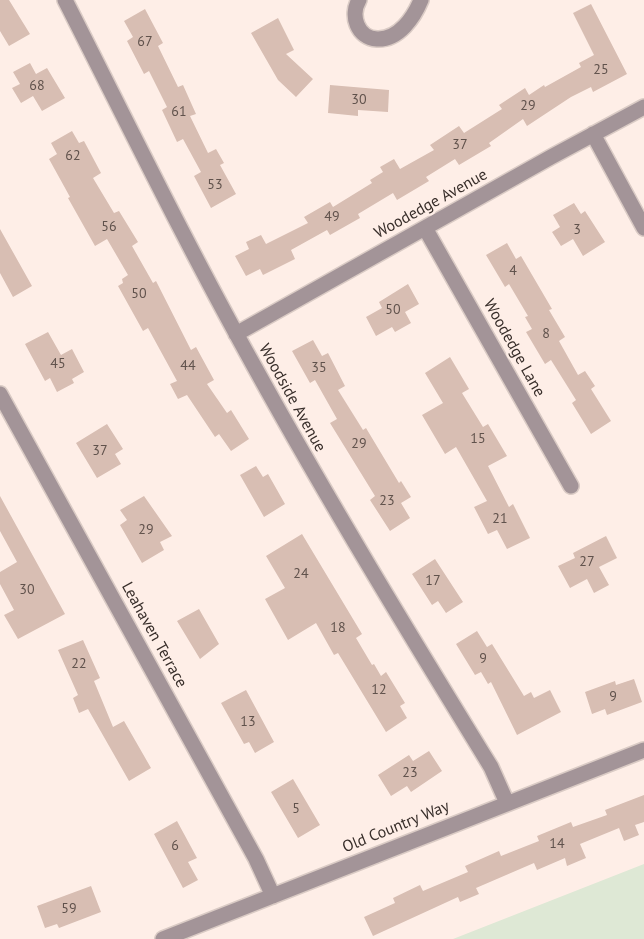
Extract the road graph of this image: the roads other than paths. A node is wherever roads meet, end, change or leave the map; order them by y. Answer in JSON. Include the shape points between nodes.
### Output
{"nodes":[{"id":1,"x":65,"y":0,"type":"edge"},
{"id":2,"x":359,"y":0,"type":"edge"},
{"id":3,"x":421,"y":0,"type":"edge"},
{"id":4,"x":644,"y":107,"type":"edge"},
{"id":5,"x":593,"y":134,"type":"junction"},
{"id":6,"x":425,"y":228,"type":"junction"},
{"id":7,"x":644,"y":228,"type":"edge"},
{"id":8,"x":236,"y":334,"type":"junction"},
{"id":9,"x":0,"y":394,"type":"edge"},
{"id":10,"x":571,"y":486,"type":"dead end"},
{"id":11,"x":644,"y":750,"type":"edge"},
{"id":12,"x":507,"y":803,"type":"junction"},
{"id":13,"x":273,"y":896,"type":"junction"},
{"id":14,"x":163,"y":939,"type":"edge"}],
"edges":[{"from":1,"to":8,"type":"street","name":"Woodside Avenue"},
{"from":2,"to":3,"type":"street","via":[[356,23],[365,34],[377,39],[404,26]]},
{"from":4,"to":5,"type":"street","name":"Woodedge Avenue"},
{"from":5,"to":6,"type":"street","name":"Woodedge Avenue"},
{"from":5,"to":7,"type":"street"},
{"from":6,"to":8,"type":"street","name":"Woodedge Avenue"},
{"from":6,"to":10,"type":"street","name":"Woodedge Lane"},
{"from":8,"to":12,"type":"street","name":"Woodside Avenue","via":[[339,517],[491,768]]},
{"from":9,"to":13,"type":"street","name":"Leahaven Terrace"},
{"from":11,"to":12,"type":"street","name":"Old Country Way"},
{"from":12,"to":13,"type":"street","name":"Old Country Way"},
{"from":13,"to":14,"type":"street","name":"Old Country Way"}]}
